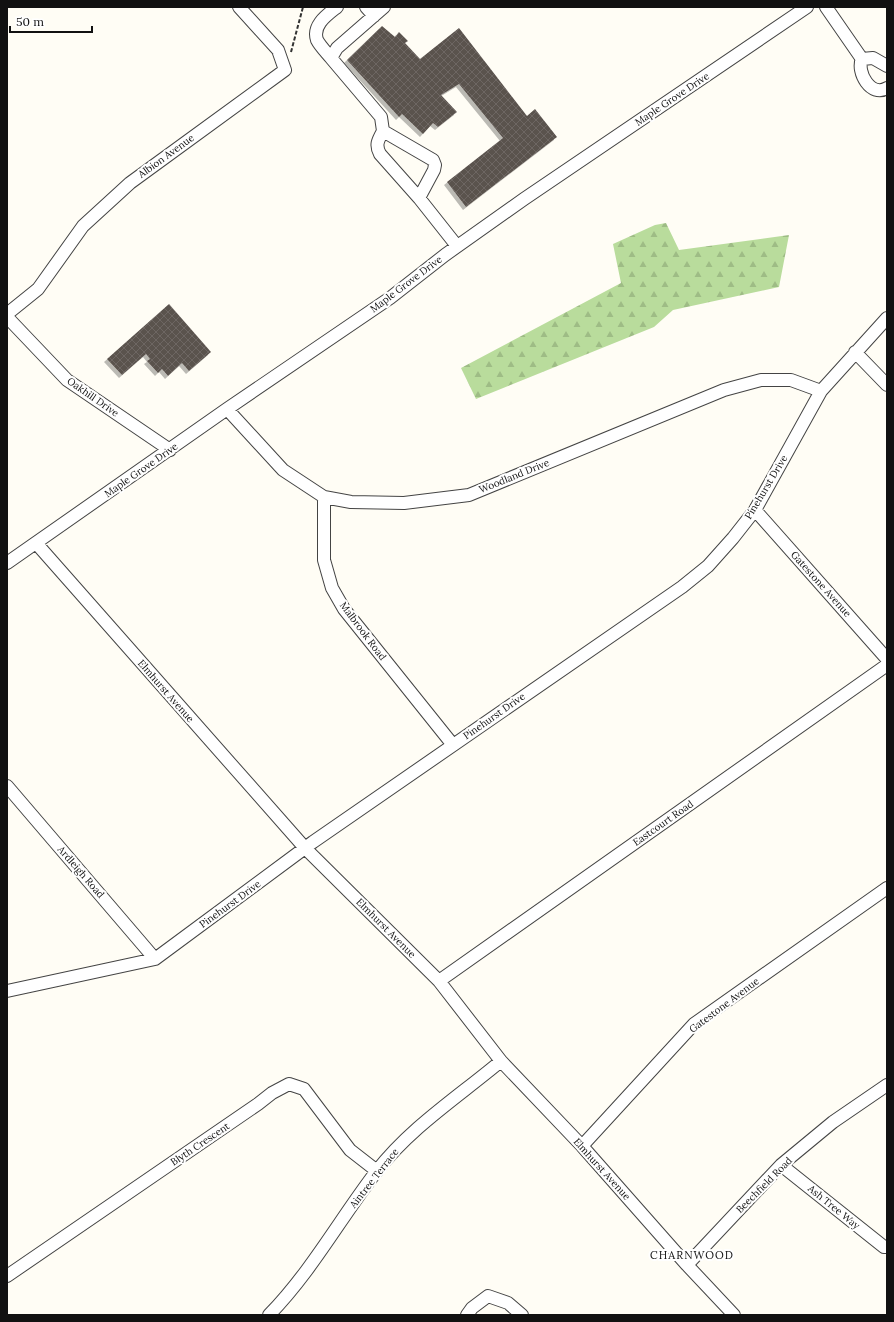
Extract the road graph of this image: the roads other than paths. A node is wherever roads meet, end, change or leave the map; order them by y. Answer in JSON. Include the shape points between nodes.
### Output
{"nodes":[{"id":1,"x":239,"y":7,"type":"edge"},
{"id":2,"x":337,"y":7,"type":"edge"},
{"id":3,"x":366,"y":7,"type":"edge"},
{"id":4,"x":384,"y":7,"type":"edge"},
{"id":5,"x":807,"y":7,"type":"edge"},
{"id":6,"x":826,"y":7,"type":"edge"},
{"id":7,"x":374,"y":16,"type":"junction"},
{"id":8,"x":331,"y":58,"type":"junction"},
{"id":9,"x":862,"y":59,"type":"junction"},
{"id":10,"x":887,"y":66,"type":"edge"},
{"id":11,"x":887,"y":88,"type":"edge"},
{"id":12,"x":383,"y":131,"type":"junction"},
{"id":13,"x":419,"y":198,"type":"junction"},
{"id":14,"x":457,"y":246,"type":"junction"},
{"id":15,"x":7,"y":314,"type":"edge"},
{"id":16,"x":7,"y":317,"type":"edge"},
{"id":17,"x":887,"y":318,"type":"edge"},
{"id":18,"x":856,"y":352,"type":"junction"},
{"id":19,"x":887,"y":385,"type":"edge"},
{"id":20,"x":821,"y":391,"type":"junction"},
{"id":21,"x":227,"y":409,"type":"junction"},
{"id":22,"x":170,"y":450,"type":"junction"},
{"id":23,"x":324,"y":497,"type":"junction"},
{"id":24,"x":755,"y":510,"type":"junction"},
{"id":25,"x":36,"y":543,"type":"junction"},
{"id":26,"x":7,"y":563,"type":"edge"},
{"id":27,"x":887,"y":658,"type":"edge"},
{"id":28,"x":887,"y":665,"type":"edge"},
{"id":29,"x":453,"y":745,"type":"junction"},
{"id":30,"x":7,"y":786,"type":"edge"},
{"id":31,"x":305,"y":848,"type":"junction"},
{"id":32,"x":887,"y":888,"type":"edge"},
{"id":33,"x":155,"y":959,"type":"junction"},
{"id":34,"x":439,"y":981,"type":"junction"},
{"id":35,"x":7,"y":991,"type":"edge"},
{"id":36,"x":501,"y":1061,"type":"junction"},
{"id":37,"x":887,"y":1085,"type":"edge"},
{"id":38,"x":582,"y":1146,"type":"junction"},
{"id":39,"x":781,"y":1165,"type":"junction"},
{"id":40,"x":376,"y":1171,"type":"junction"},
{"id":41,"x":887,"y":1247,"type":"edge"},
{"id":42,"x":687,"y":1265,"type":"junction"},
{"id":43,"x":7,"y":1276,"type":"edge"},
{"id":44,"x":269,"y":1315,"type":"edge"},
{"id":45,"x":467,"y":1315,"type":"edge"},
{"id":46,"x":522,"y":1315,"type":"edge"},
{"id":47,"x":734,"y":1315,"type":"edge"}],
"edges":[{"from":1,"to":15,"type":"street","name":"Albion Avenue","via":[[278,50],[285,70],[130,183],[83,226],[38,289]]},
{"from":2,"to":8,"type":"street","via":[[322,19],[317,33],[318,40]]},
{"from":3,"to":7,"type":"street"},
{"from":4,"to":7,"type":"street"},
{"from":5,"to":14,"type":"street","name":"Maple Grove Drive"},
{"from":6,"to":9,"type":"street"},
{"from":7,"to":8,"type":"street","via":[[337,48]]},
{"from":8,"to":12,"type":"street","via":[[381,117]]},
{"from":9,"to":10,"type":"street","via":[[873,58]]},
{"from":9,"to":11,"type":"street","via":[[860,68],[867,83],[876,90]]},
{"from":12,"to":13,"type":"street","via":[[377,143],[380,154]]},
{"from":12,"to":13,"type":"street","via":[[433,160],[434,170]]},
{"from":13,"to":14,"type":"street"},
{"from":14,"to":21,"type":"street","name":"Maple Grove Drive","via":[[390,298]]},
{"from":16,"to":22,"type":"street","name":"Oakhill Drive","via":[[67,380]]},
{"from":17,"to":18,"type":"street","name":"Pinehurst Drive"},
{"from":18,"to":19,"type":"street"},
{"from":18,"to":20,"type":"street","name":"Pinehurst Drive"},
{"from":20,"to":23,"type":"street","name":"Woodland Drive","via":[[791,380],[761,380],[724,390],[469,494],[404,502],[351,502]]},
{"from":20,"to":24,"type":"street","name":"Pinehurst Drive"},
{"from":21,"to":22,"type":"street","name":"Maple Grove Drive"},
{"from":21,"to":23,"type":"street","name":"Woodland Drive","via":[[283,470]]},
{"from":22,"to":25,"type":"street","name":"Maple Grove Drive"},
{"from":23,"to":29,"type":"street","name":"Malbrook Road","via":[[324,560],[332,588],[344,609]]},
{"from":24,"to":27,"type":"street","name":"Gatestone Avenue"},
{"from":24,"to":29,"type":"street","name":"Pinehurst Drive","via":[[708,566],[682,587]]},
{"from":25,"to":26,"type":"street","name":"Maple Grove Drive"},
{"from":25,"to":31,"type":"street","name":"Elmhurst Avenue"},
{"from":28,"to":34,"type":"street","name":"Eastcourt Road"},
{"from":29,"to":31,"type":"street","name":"Pinehurst Drive"},
{"from":30,"to":33,"type":"street","name":"Ardleigh Road"},
{"from":31,"to":33,"type":"street","name":"Pinehurst Drive"},
{"from":31,"to":34,"type":"street","name":"Elmhurst Avenue"},
{"from":32,"to":38,"type":"street","name":"Gatestone Avenue","via":[[694,1024]]},
{"from":33,"to":35,"type":"street","name":"Pinehurst Drive"},
{"from":34,"to":36,"type":"street","name":"Elmhurst Avenue"},
{"from":36,"to":38,"type":"street","name":"Elmhurst Avenue"},
{"from":36,"to":40,"type":"street","name":"Aintree Terrace","via":[[406,1137]]},
{"from":37,"to":39,"type":"street","name":"Beechfield Road","via":[[833,1122]]},
{"from":38,"to":42,"type":"street","name":"Elmhurst Avenue"},
{"from":39,"to":41,"type":"street","name":"Ash Tree Way","via":[[884,1248]]},
{"from":39,"to":42,"type":"street","name":"Beechfield Road"},
{"from":40,"to":43,"type":"street","name":"Blyth Crescent","via":[[350,1150],[304,1089],[289,1084],[272,1092]]},
{"from":40,"to":44,"type":"street","name":"Aintree Terrace","via":[[288,1296]]},
{"from":42,"to":47,"type":"street","name":"Elmhurst Avenue"},
{"from":45,"to":46,"type":"street","via":[[488,1296],[508,1302]]}]}
